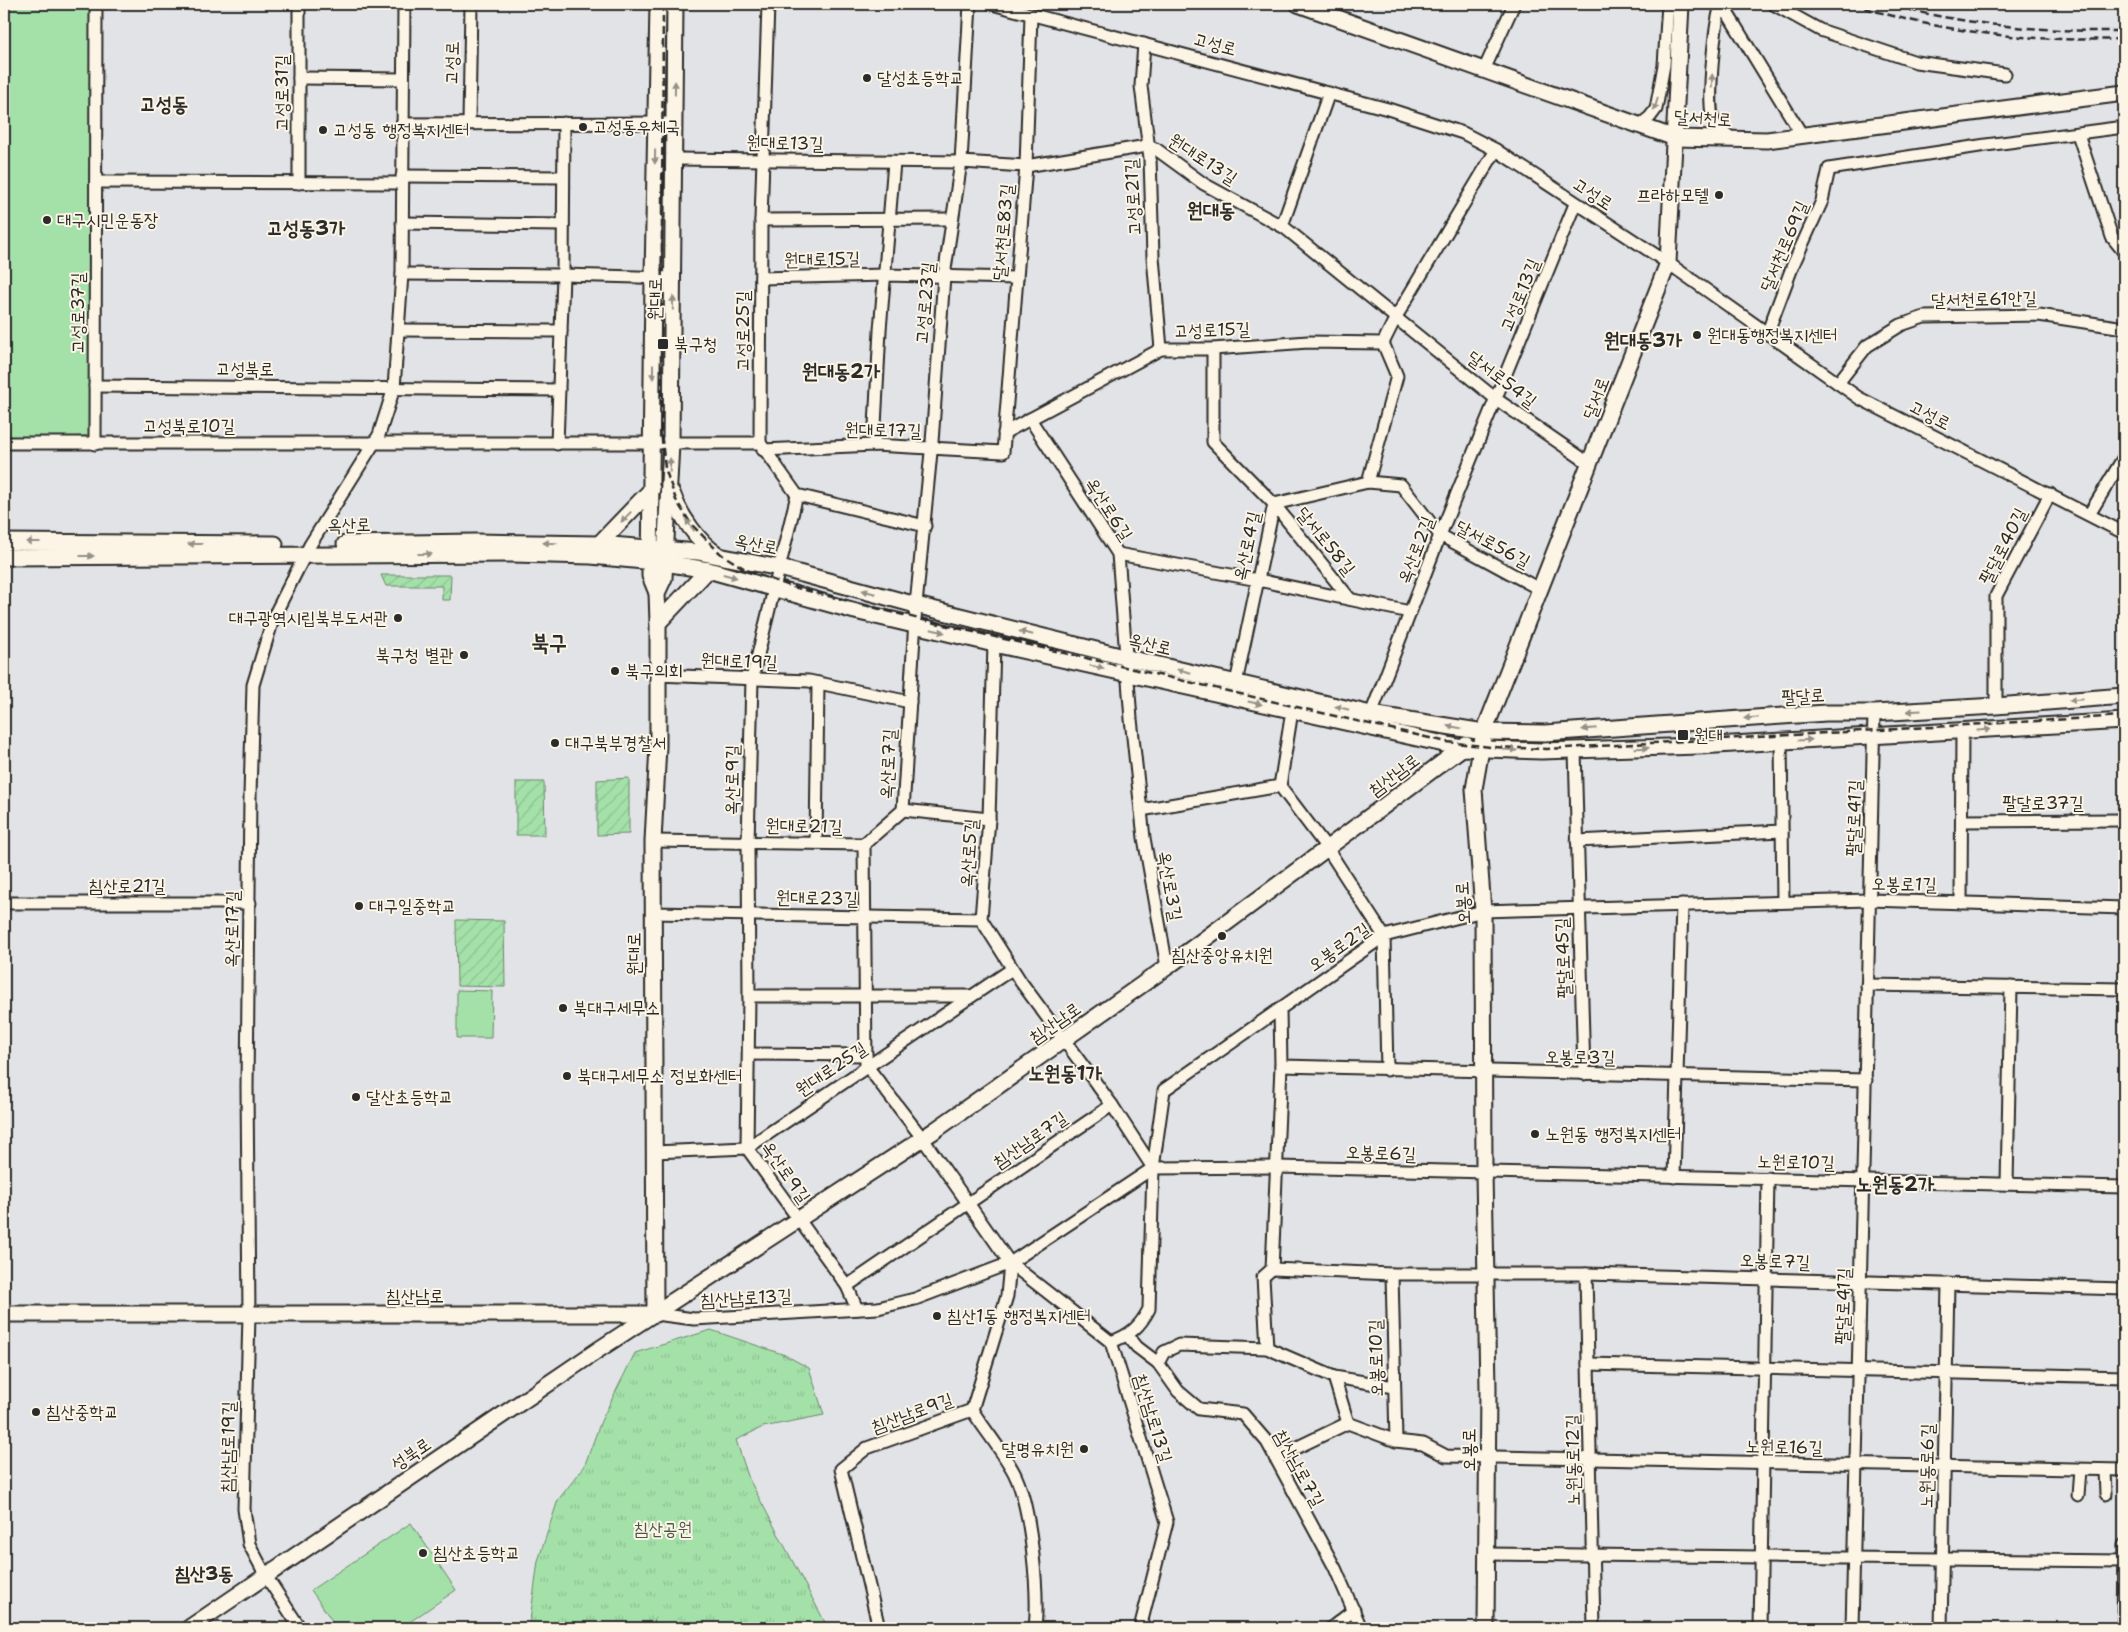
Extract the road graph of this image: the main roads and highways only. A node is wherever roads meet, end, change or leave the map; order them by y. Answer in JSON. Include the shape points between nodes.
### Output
{"nodes":[{"id":1,"x":658,"y":4,"type":"edge"},
{"id":2,"x":675,"y":4,"type":"edge"},
{"id":3,"x":1298,"y":4,"type":"edge"},
{"id":4,"x":1681,"y":4,"type":"edge"},
{"id":5,"x":1328,"y":9,"type":"edge"},
{"id":6,"x":2124,"y":93,"type":"edge"},
{"id":7,"x":1675,"y":138,"type":"junction"},
{"id":8,"x":669,"y":486,"type":"junction"},
{"id":9,"x":652,"y":489,"type":"junction"},
{"id":10,"x":4,"y":542,"type":"edge"},
{"id":11,"x":599,"y":544,"type":"junction"},
{"id":12,"x":307,"y":549,"type":"junction"},
{"id":13,"x":658,"y":555,"type":"junction"},
{"id":14,"x":720,"y":556,"type":"junction"},
{"id":15,"x":4,"y":557,"type":"edge"},
{"id":16,"x":708,"y":570,"type":"junction"},
{"id":17,"x":658,"y":623,"type":"junction"},
{"id":18,"x":1128,"y":666,"type":"junction"},
{"id":19,"x":2124,"y":696,"type":"edge"},
{"id":20,"x":2124,"y":720,"type":"edge"},
{"id":21,"x":1484,"y":732,"type":"junction"},
{"id":22,"x":1462,"y":748,"type":"junction"},
{"id":23,"x":1480,"y":748,"type":"junction"},
{"id":24,"x":4,"y":1314,"type":"edge"},
{"id":25,"x":656,"y":1314,"type":"junction"},
{"id":26,"x":189,"y":1628,"type":"edge"},
{"id":27,"x":1486,"y":1628,"type":"edge"}],
"edges":[{"from":1,"to":9,"type":"main road","name":"원대로","one_way":true,"via":[[652,278]]},
{"from":8,"to":2,"type":"main road","name":"원대로","one_way":true},
{"from":3,"to":5,"type":"main road","name":"달서천로"},
{"from":4,"to":7,"type":"main road","name":"달서로"},
{"from":5,"to":7,"type":"main road","name":"달서천로","via":[[1484,70]]},
{"from":6,"to":7,"type":"main road","name":"달서천로","via":[[1767,140]]},
{"from":7,"to":21,"type":"main road","name":"달서로","via":[[1668,263]]},
{"from":8,"to":13,"type":"main road","name":"원대로"},
{"from":14,"to":8,"type":"main road","one_way":true,"via":[[709,549],[679,510]]},
{"from":9,"to":11,"type":"main road","one_way":true},
{"from":9,"to":13,"type":"main road","name":"원대로"},
{"from":12,"to":10,"type":"main road","name":"옥산로","one_way":true},
{"from":11,"to":12,"type":"main road","name":"옥산로","one_way":true,"via":[[475,542]]},
{"from":11,"to":13,"type":"main road","name":"옥산로"},
{"from":12,"to":13,"type":"main road","name":"옥산로","one_way":true},
{"from":15,"to":12,"type":"main road","name":"옥산로","one_way":true},
{"from":13,"to":14,"type":"main road","name":"옥산로"},
{"from":13,"to":16,"type":"main road"},
{"from":13,"to":17,"type":"main road","name":"원대로","via":[[650,576],[657,593]]},
{"from":18,"to":14,"type":"main road","name":"옥산로","one_way":true,"via":[[780,568]]},
{"from":16,"to":17,"type":"main road"},
{"from":16,"to":18,"type":"main road","one_way":true,"via":[[994,644]]},
{"from":17,"to":25,"type":"main road","name":"원대로","via":[[658,746],[652,841]]},
{"from":21,"to":18,"type":"main road","name":"옥산로","one_way":true,"via":[[1371,714],[1236,683]]},
{"from":18,"to":22,"type":"main road","one_way":true,"via":[[1292,711]]},
{"from":19,"to":21,"type":"main road","name":"팔달로","one_way":true,"via":[[1545,733]]},
{"from":23,"to":20,"type":"main road","one_way":true,"via":[[1575,750],[1781,742]]},
{"from":21,"to":22,"type":"main road","name":"침산남로"},
{"from":21,"to":23,"type":"main road","name":"오봉로"},
{"from":22,"to":23,"type":"main road"},
{"from":22,"to":25,"type":"main road","name":"침산남로","via":[[1167,967],[923,1139]]},
{"from":23,"to":27,"type":"main road","name":"오봉로","via":[[1474,790],[1483,911]]},
{"from":24,"to":25,"type":"main road","name":"침산남로"},
{"from":25,"to":26,"type":"main road","name":"성북로"}]}
